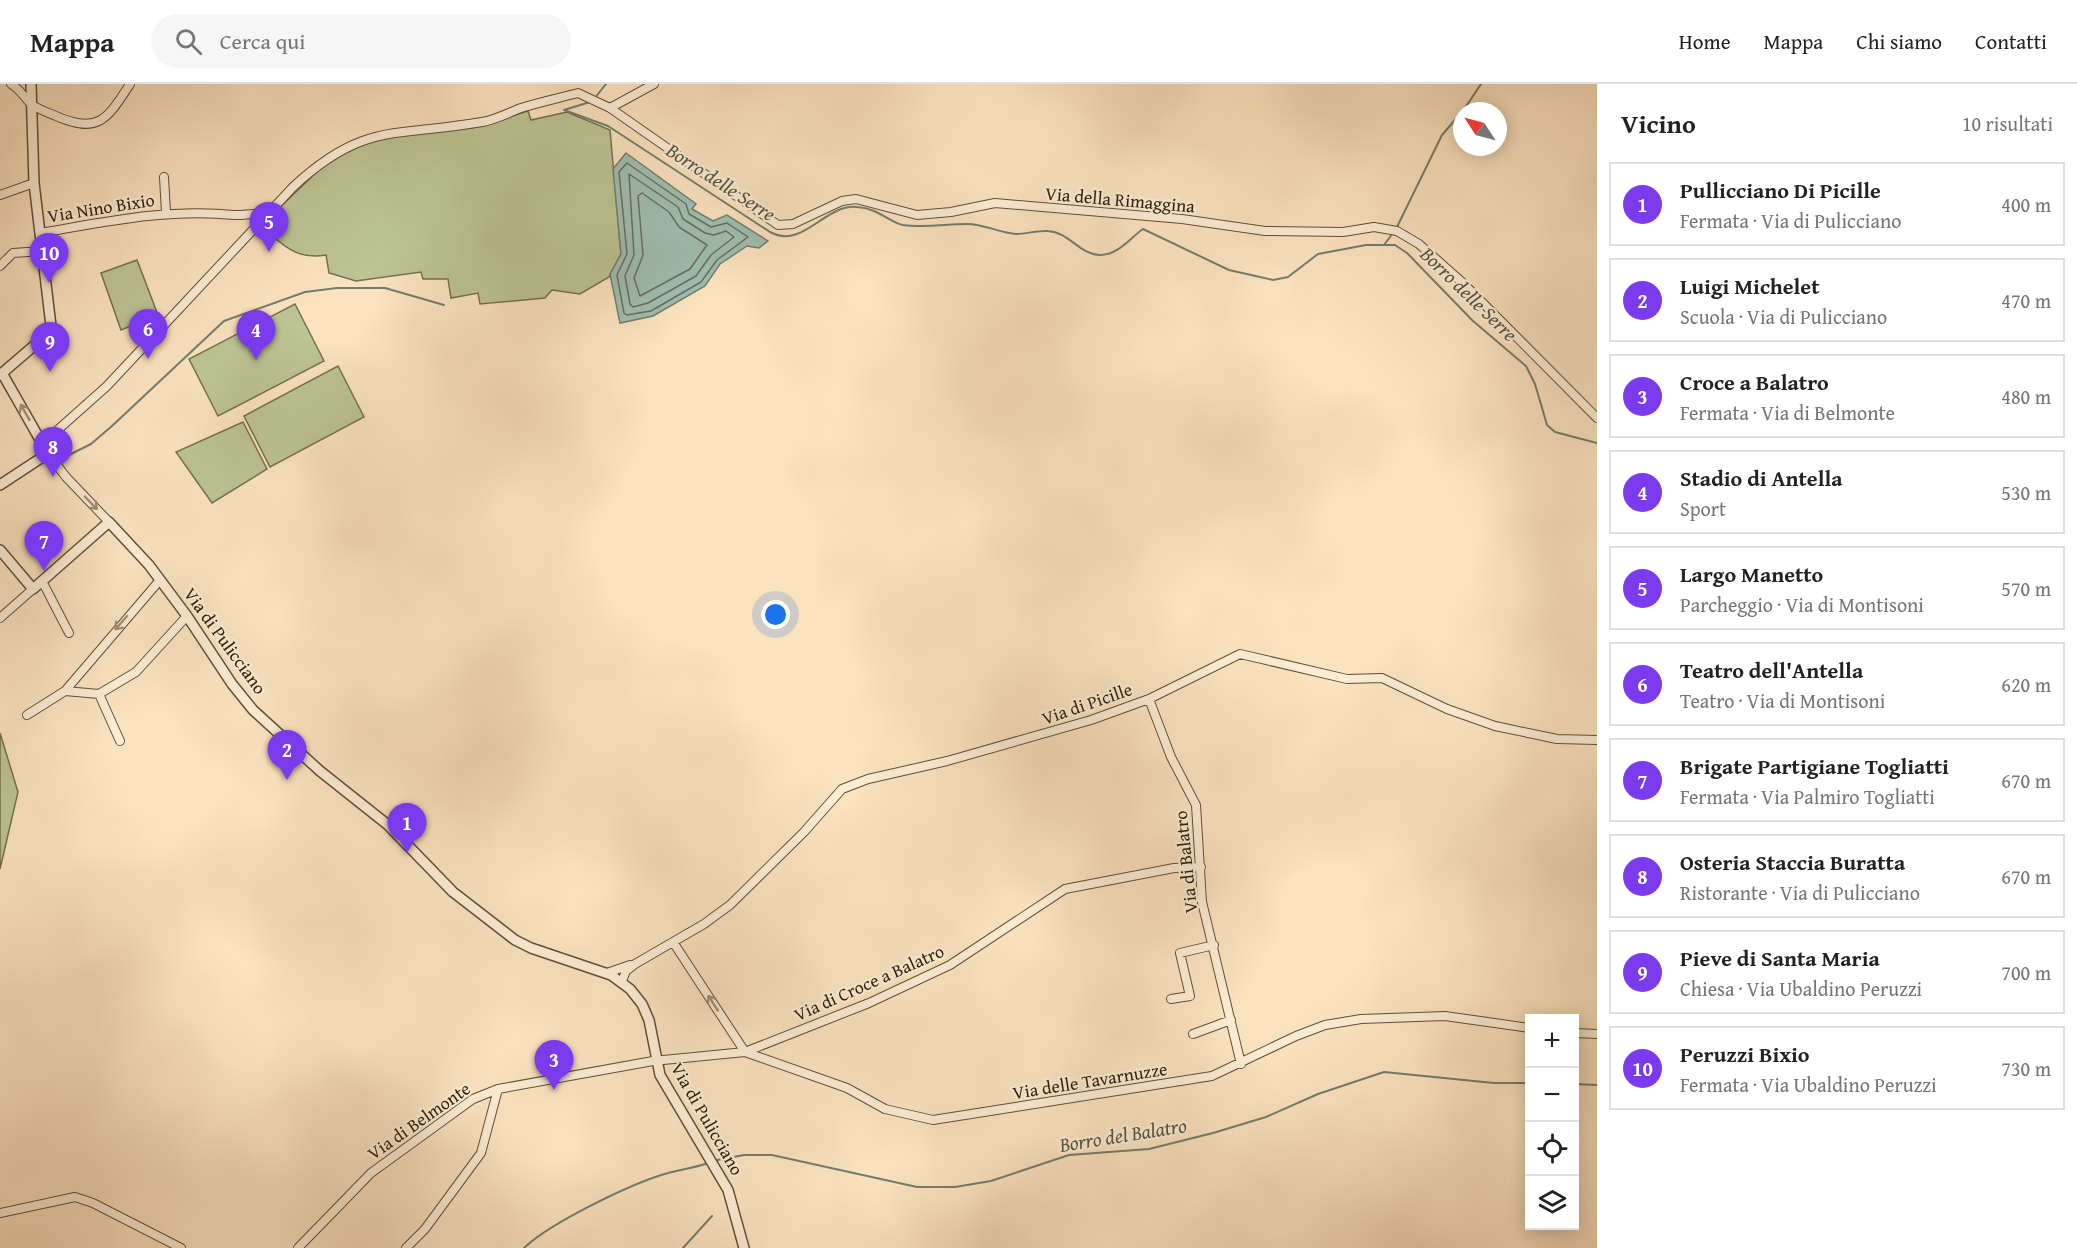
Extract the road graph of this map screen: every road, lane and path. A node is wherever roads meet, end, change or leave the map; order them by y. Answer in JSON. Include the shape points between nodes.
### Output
{"nodes":[{"id":1,"x":11,"y":84,"type":"edge"},
{"id":2,"x":31,"y":84,"type":"edge"},
{"id":3,"x":130,"y":84,"type":"edge"},
{"id":4,"x":654,"y":84,"type":"edge"},
{"id":5,"x":31,"y":104,"type":"junction"},
{"id":6,"x":610,"y":108,"type":"junction"},
{"id":7,"x":164,"y":177,"type":"dead end"},
{"id":8,"x":34,"y":183,"type":"junction"},
{"id":9,"x":0,"y":195,"type":"edge"},
{"id":10,"x":166,"y":213,"type":"junction"},
{"id":11,"x":266,"y":217,"type":"junction"},
{"id":12,"x":40,"y":233,"type":"junction"},
{"id":13,"x":42,"y":251,"type":"junction"},
{"id":14,"x":0,"y":266,"type":"edge"},
{"id":15,"x":1,"y":372,"type":"edge"},
{"id":16,"x":1597,"y":418,"type":"edge"},
{"id":17,"x":45,"y":448,"type":"junction"},
{"id":18,"x":0,"y":485,"type":"edge"},
{"id":19,"x":109,"y":522,"type":"junction"},
{"id":20,"x":0,"y":550,"type":"edge"},
{"id":21,"x":160,"y":580,"type":"junction"},
{"id":22,"x":42,"y":581,"type":"junction"},
{"id":23,"x":33,"y":589,"type":"junction"},
{"id":24,"x":187,"y":616,"type":"junction"},
{"id":25,"x":0,"y":618,"type":"edge"},
{"id":26,"x":69,"y":633,"type":"dead end"},
{"id":27,"x":65,"y":691,"type":"junction"},
{"id":28,"x":99,"y":694,"type":"junction"},
{"id":29,"x":1149,"y":699,"type":"junction"},
{"id":30,"x":27,"y":715,"type":"dead end"},
{"id":31,"x":1597,"y":740,"type":"edge"},
{"id":32,"x":120,"y":741,"type":"dead end"},
{"id":33,"x":1201,"y":867,"type":"junction"},
{"id":34,"x":673,"y":942,"type":"junction"},
{"id":35,"x":1214,"y":945,"type":"junction"},
{"id":36,"x":634,"y":964,"type":"junction"},
{"id":37,"x":606,"y":973,"type":"junction"},
{"id":38,"x":622,"y":981,"type":"junction"},
{"id":39,"x":1172,"y":999,"type":"dead end"},
{"id":40,"x":1231,"y":1020,"type":"junction"},
{"id":41,"x":1525,"y":1027,"type":"edge"},
{"id":42,"x":1579,"y":1033,"type":"edge"},
{"id":43,"x":1193,"y":1034,"type":"dead end"},
{"id":44,"x":1597,"y":1034,"type":"edge"},
{"id":45,"x":745,"y":1052,"type":"junction"},
{"id":46,"x":656,"y":1060,"type":"junction"},
{"id":47,"x":1241,"y":1064,"type":"junction"},
{"id":48,"x":498,"y":1089,"type":"junction"},
{"id":49,"x":0,"y":1213,"type":"edge"},
{"id":50,"x":181,"y":1248,"type":"edge"},
{"id":51,"x":298,"y":1248,"type":"edge"},
{"id":52,"x":406,"y":1248,"type":"edge"},
{"id":53,"x":744,"y":1248,"type":"edge"}],
"edges":[{"from":1,"to":5,"type":"street"},
{"from":2,"to":5,"type":"street"},
{"from":3,"to":5,"type":"street","via":[[106,119],[96,124],[66,120]]},
{"from":4,"to":6,"type":"street"},
{"from":5,"to":8,"type":"street"},
{"from":6,"to":11,"type":"street","via":[[578,93],[484,122],[372,136],[324,160]]},
{"from":6,"to":16,"type":"street","name":"Via della Rimaggina","via":[[778,225],[793,224],[842,201],[856,199],[917,214],[995,203],[1182,219],[1265,231],[1343,232],[1374,227],[1397,231],[1419,243],[1463,283]]},
{"from":7,"to":10,"type":"street","name":"Via Nino Bixio"},
{"from":8,"to":9,"type":"street"},
{"from":8,"to":12,"type":"street"},
{"from":10,"to":11,"type":"street","name":"Via Nino Bixio","via":[[258,213]]},
{"from":10,"to":12,"type":"street","name":"Via Nino Bixio"},
{"from":11,"to":17,"type":"street"},
{"from":12,"to":13,"type":"street"},
{"from":13,"to":14,"type":"street","via":[[12,253]]},
{"from":13,"to":15,"type":"street","via":[[51,326],[44,338]]},
{"from":17,"to":15,"type":"street","one_way":true},
{"from":17,"to":18,"type":"street","via":[[32,465]]},
{"from":17,"to":19,"type":"street","name":"Via di Pulicciano","one_way":true,"via":[[66,477]]},
{"from":19,"to":21,"type":"street","name":"Via di Pulicciano"},
{"from":19,"to":22,"type":"street"},
{"from":20,"to":23,"type":"street"},
{"from":21,"to":24,"type":"street","name":"Via di Pulicciano"},
{"from":21,"to":27,"type":"street","one_way":true},
{"from":22,"to":23,"type":"street"},
{"from":22,"to":26,"type":"street"},
{"from":23,"to":25,"type":"street"},
{"from":24,"to":28,"type":"street","via":[[136,672]]},
{"from":24,"to":37,"type":"street","name":"Via di Pulicciano","via":[[253,710],[388,825],[466,904],[522,944]]},
{"from":27,"to":28,"type":"street"},
{"from":27,"to":30,"type":"street"},
{"from":28,"to":32,"type":"street"},
{"from":29,"to":31,"type":"street","name":"Via di Picille","via":[[1232,656],[1247,654],[1347,679],[1382,678],[1494,726],[1557,739]]},
{"from":29,"to":33,"type":"street","name":"Via di Balatro","via":[[1171,757],[1196,805]]},
{"from":29,"to":34,"type":"street","name":"Via di Picille","via":[[1030,738],[868,778],[842,789],[730,904]]},
{"from":33,"to":35,"type":"street","name":"Via di Balatro","via":[[1202,902]]},
{"from":33,"to":45,"type":"street","name":"Via di Croce a Balatro","via":[[1174,868],[1057,892],[950,965]]},
{"from":34,"to":36,"type":"street","name":"Via di Picille"},
{"from":45,"to":34,"type":"street","one_way":true},
{"from":35,"to":39,"type":"street","via":[[1180,953],[1190,996]]},
{"from":35,"to":40,"type":"street","name":"Via di Balatro"},
{"from":36,"to":37,"type":"street","name":"Via di Picille"},
{"from":36,"to":38,"type":"street","name":"Via di Picille"},
{"from":37,"to":38,"type":"street","name":"Via di Pulicciano"},
{"from":38,"to":46,"type":"street","name":"Via di Pulicciano","via":[[646,1014]]},
{"from":40,"to":43,"type":"street"},
{"from":40,"to":47,"type":"street","name":"Via di Balatro"},
{"from":41,"to":47,"type":"street","name":"Via delle Tavarnuzze","via":[[1445,1016],[1383,1016],[1325,1025]]},
{"from":42,"to":44,"type":"street"},
{"from":45,"to":46,"type":"street","name":"Via delle Tavarnuzze"},
{"from":45,"to":47,"type":"street","name":"Via delle Tavarnuzze","via":[[828,1080],[885,1109],[933,1120],[1212,1076]]},
{"from":46,"to":48,"type":"street","name":"Via di Belmonte"},
{"from":46,"to":53,"type":"street","name":"Via di Pulicciano","via":[[660,1075],[724,1182]]},
{"from":48,"to":51,"type":"street","name":"Via di Belmonte","via":[[462,1106],[371,1173]]},
{"from":48,"to":52,"type":"street","via":[[481,1153]]},
{"from":49,"to":50,"type":"street","via":[[75,1197]]}]}
